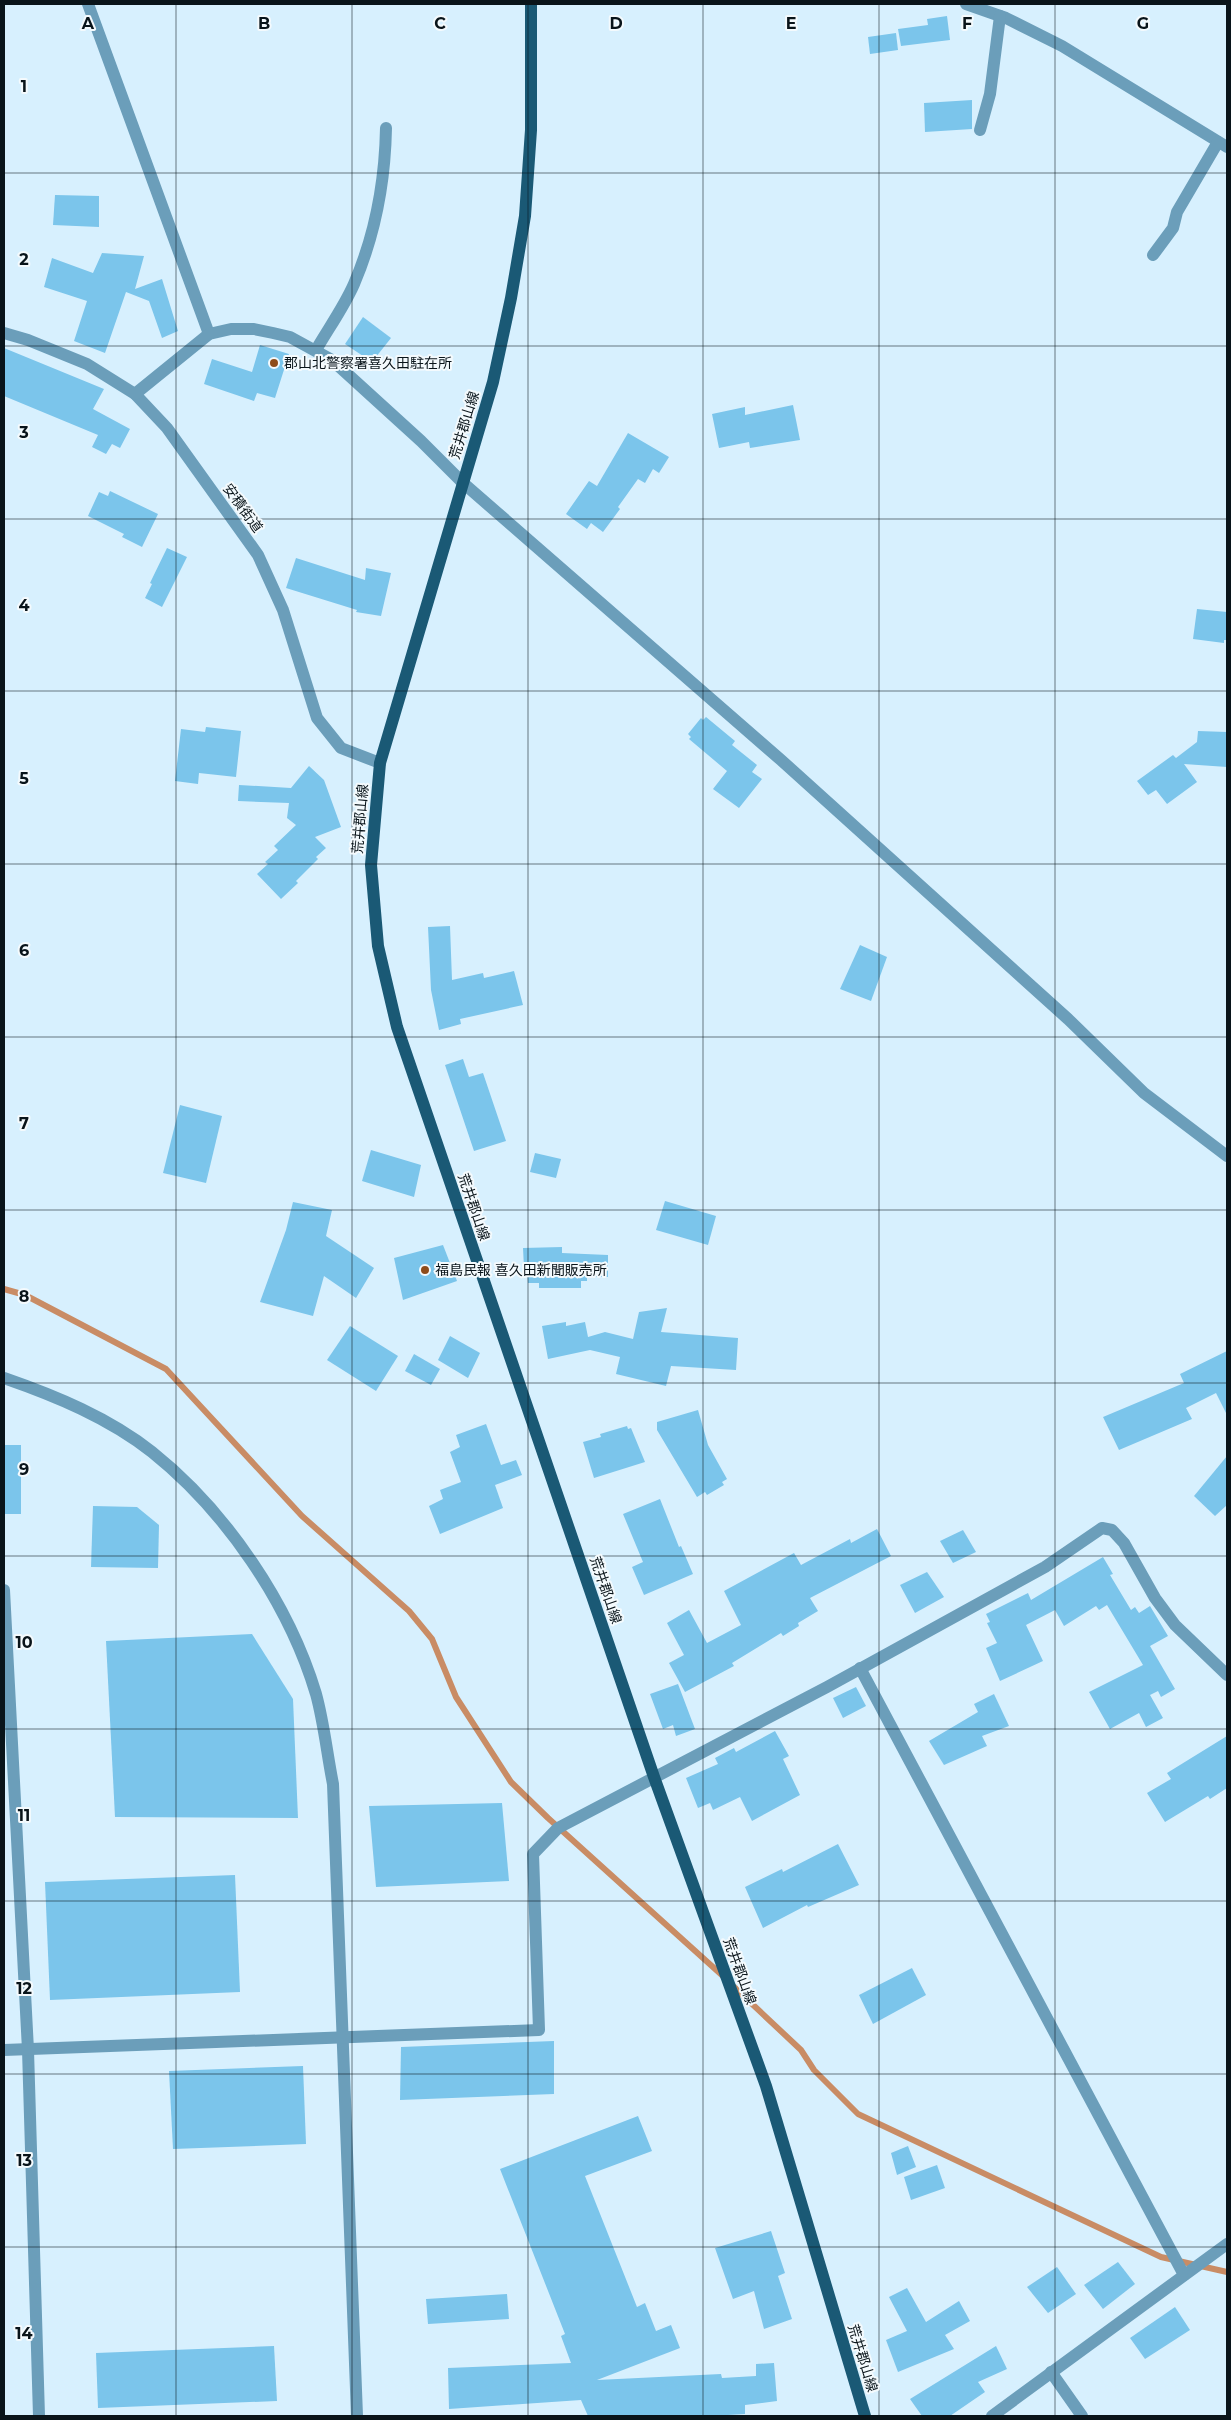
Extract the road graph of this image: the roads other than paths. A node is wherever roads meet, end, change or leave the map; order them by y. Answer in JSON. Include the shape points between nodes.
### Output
{"nodes":[{"id":1,"x":88,"y":4,"type":"edge"},
{"id":2,"x":531,"y":4,"type":"edge"},
{"id":3,"x":966,"y":4,"type":"edge"},
{"id":4,"x":1000,"y":16,"type":"junction"},
{"id":5,"x":386,"y":128,"type":"dead end"},
{"id":6,"x":980,"y":130,"type":"dead end"},
{"id":7,"x":1223,"y":145,"type":"edge"},
{"id":8,"x":1152,"y":255,"type":"dead end"},
{"id":9,"x":4,"y":333,"type":"edge"},
{"id":10,"x":209,"y":334,"type":"junction"},
{"id":11,"x":316,"y":350,"type":"junction"},
{"id":12,"x":135,"y":394,"type":"junction"},
{"id":13,"x":462,"y":482,"type":"junction"},
{"id":14,"x":380,"y":763,"type":"junction"},
{"id":15,"x":1225,"y":1151,"type":"edge"},
{"id":16,"x":4,"y":1378,"type":"edge"},
{"id":17,"x":4,"y":1590,"type":"edge"},
{"id":18,"x":860,"y":1668,"type":"junction"},
{"id":19,"x":1227,"y":1675,"type":"edge"},
{"id":20,"x":654,"y":1777,"type":"junction"},
{"id":21,"x":342,"y":2038,"type":"junction"},
{"id":22,"x":4,"y":2050,"type":"edge"},
{"id":23,"x":28,"y":2050,"type":"junction"},
{"id":24,"x":1227,"y":2244,"type":"edge"},
{"id":25,"x":1184,"y":2275,"type":"junction"},
{"id":26,"x":1051,"y":2372,"type":"junction"},
{"id":27,"x":39,"y":2416,"type":"edge"},
{"id":28,"x":357,"y":2416,"type":"edge"},
{"id":29,"x":865,"y":2416,"type":"edge"},
{"id":30,"x":992,"y":2416,"type":"edge"},
{"id":31,"x":1082,"y":2416,"type":"edge"}],
"edges":[{"from":1,"to":10,"type":"street"},
{"from":2,"to":13,"type":"main road","name":"荒井郡山線","via":[[531,130],[525,216],[493,382]]},
{"from":3,"to":4,"type":"street"},
{"from":4,"to":6,"type":"street","via":[[990,94]]},
{"from":4,"to":7,"type":"street","via":[[1062,46]]},
{"from":5,"to":11,"type":"street","via":[[382,192],[376,216],[354,284]]},
{"from":7,"to":8,"type":"street","via":[[1177,212],[1174,228]]},
{"from":9,"to":12,"type":"street","name":"安積街道","via":[[87,364]]},
{"from":10,"to":11,"type":"street","via":[[231,329],[254,329],[290,337]]},
{"from":10,"to":12,"type":"street"},
{"from":11,"to":13,"type":"street","via":[[332,360],[384,407]]},
{"from":12,"to":14,"type":"street","name":"安積街道","via":[[167,428],[258,555],[283,610],[317,718],[341,748]]},
{"from":13,"to":14,"type":"main road","name":"荒井郡山線"},
{"from":13,"to":15,"type":"street","via":[[781,760],[1068,1019],[1144,1094]]},
{"from":14,"to":20,"type":"main road","name":"荒井郡山線","via":[[371,865],[378,946],[397,1027]]},
{"from":16,"to":21,"type":"street","via":[[78,1406],[152,1452],[239,1543],[265,1580],[302,1655],[316,1695],[333,1784]]},
{"from":17,"to":23,"type":"street"},
{"from":18,"to":19,"type":"street","via":[[1045,1567],[1102,1528],[1112,1530],[1124,1542],[1155,1598],[1175,1625]]},
{"from":18,"to":20,"type":"street"},
{"from":18,"to":25,"type":"street"},
{"from":20,"to":21,"type":"street","via":[[558,1828],[533,1854],[539,2030]]},
{"from":20,"to":29,"type":"main road","name":"荒井郡山線","via":[[766,2086]]},
{"from":21,"to":23,"type":"street"},
{"from":21,"to":28,"type":"street"},
{"from":22,"to":23,"type":"street"},
{"from":23,"to":27,"type":"street"},
{"from":24,"to":25,"type":"street"},
{"from":25,"to":26,"type":"street"},
{"from":26,"to":30,"type":"street"},
{"from":26,"to":31,"type":"street"}]}
